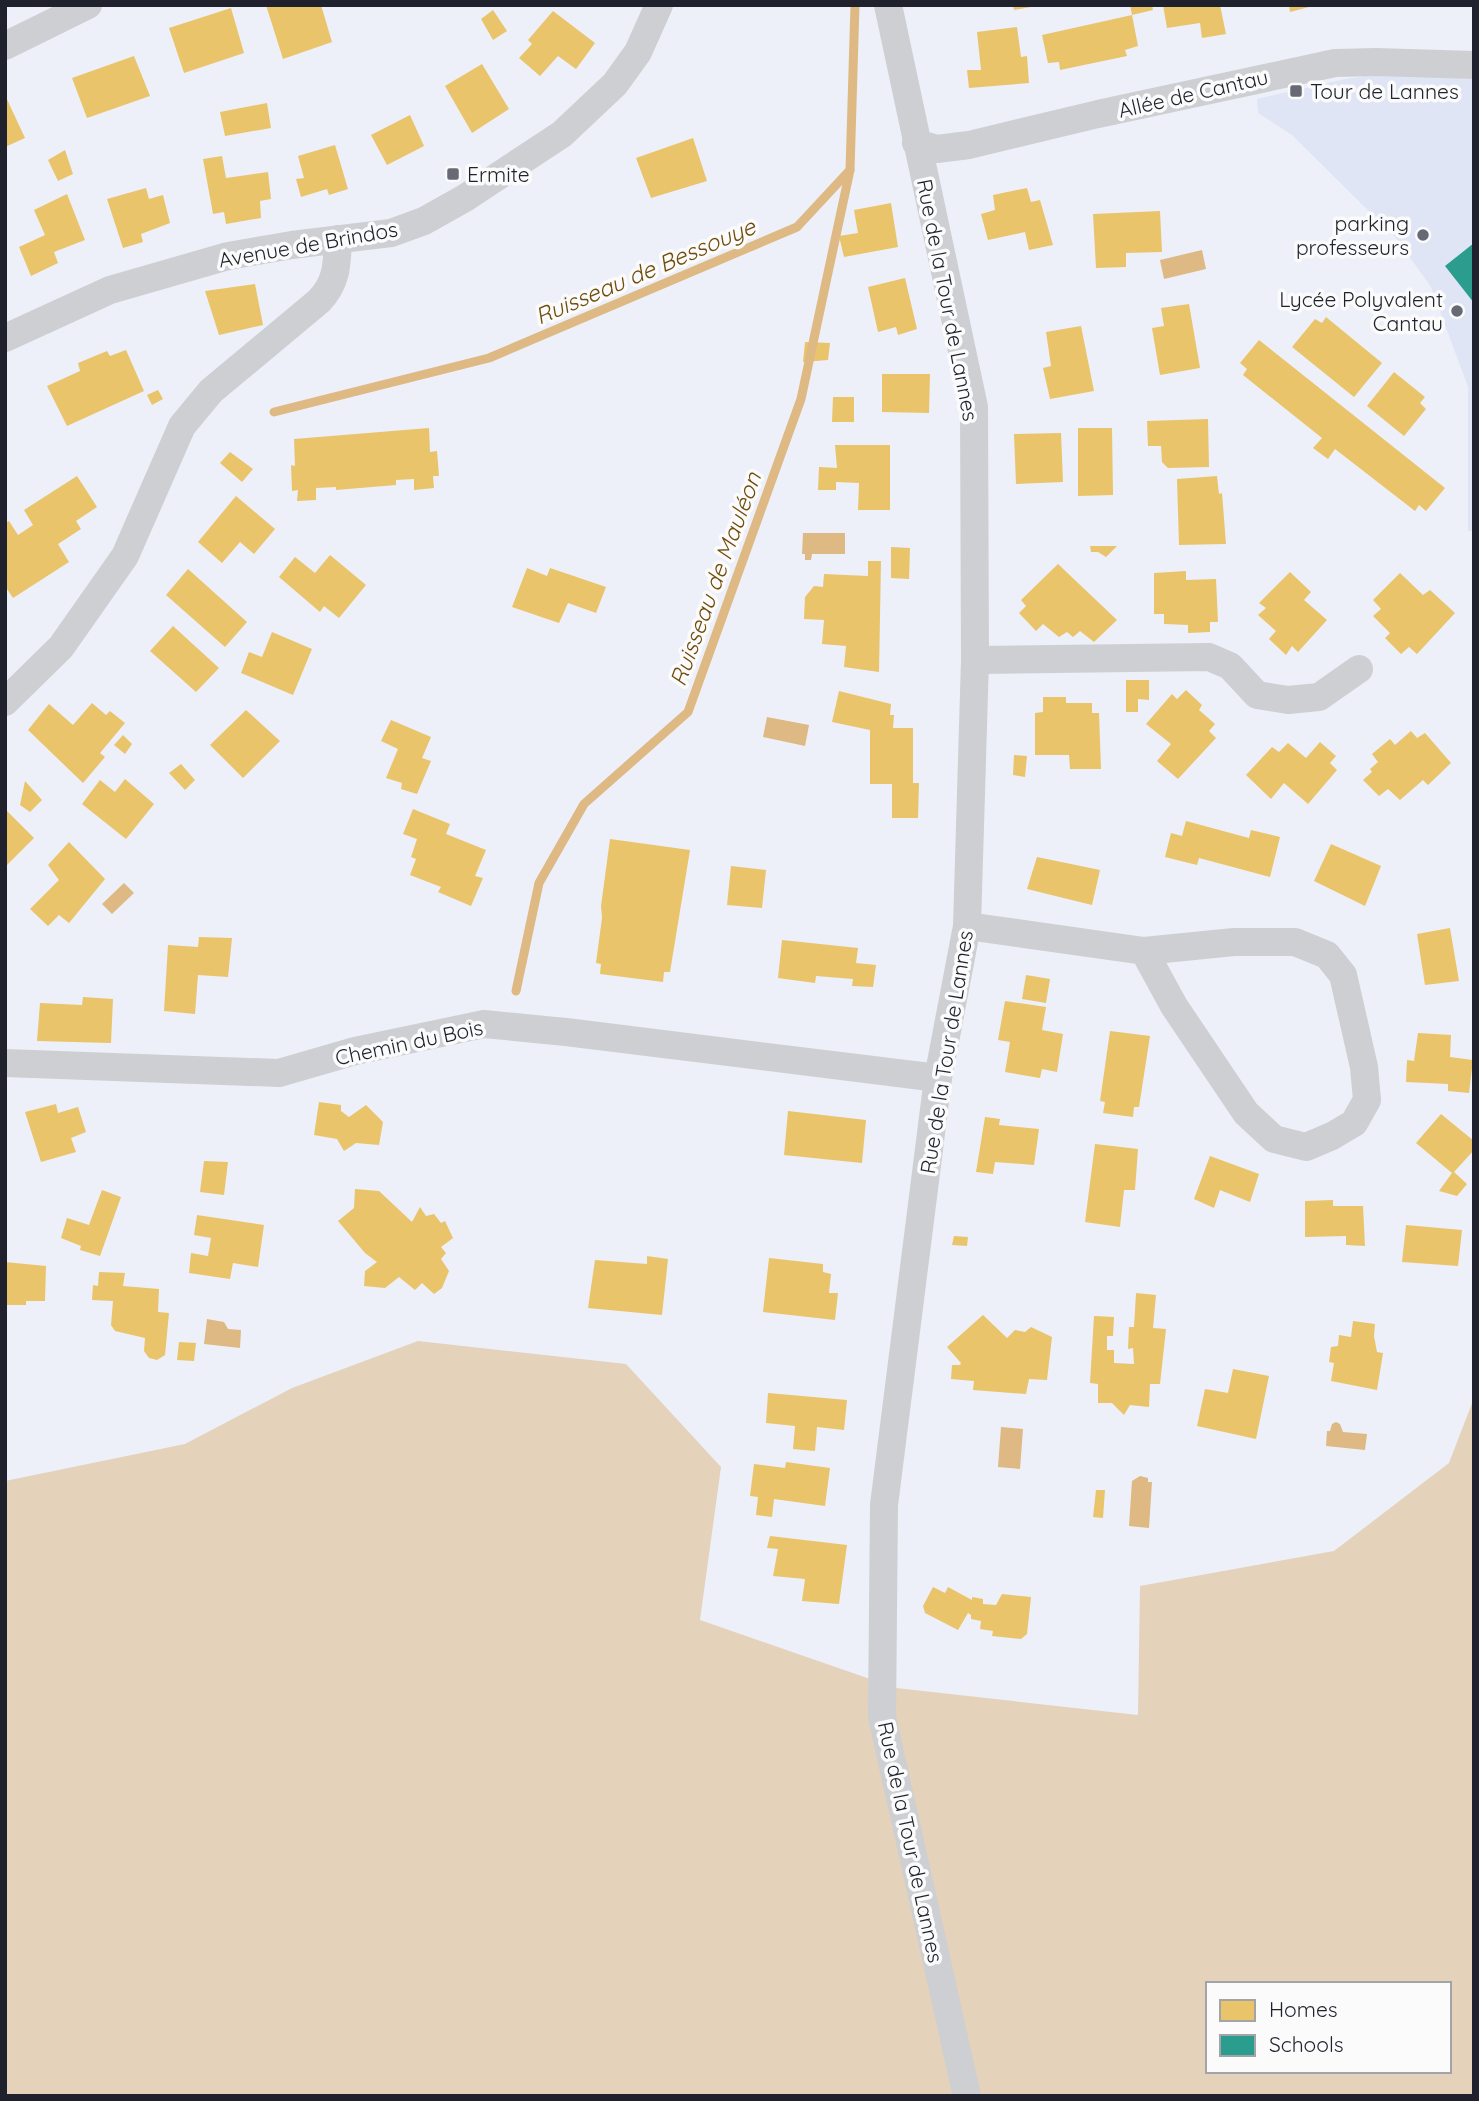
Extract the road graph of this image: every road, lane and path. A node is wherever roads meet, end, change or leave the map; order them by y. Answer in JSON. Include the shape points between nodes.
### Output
{"nodes":[{"id":1,"x":88,"y":5,"type":"edge"},
{"id":2,"x":659,"y":5,"type":"edge"},
{"id":3,"x":888,"y":5,"type":"edge"},
{"id":4,"x":5,"y":47,"type":"edge"},
{"id":5,"x":1474,"y":65,"type":"edge"},
{"id":6,"x":916,"y":143,"type":"junction"},
{"id":7,"x":338,"y":239,"type":"junction"},
{"id":8,"x":5,"y":338,"type":"edge"},
{"id":9,"x":975,"y":660,"type":"junction"},
{"id":10,"x":1359,"y":669,"type":"dead end"},
{"id":11,"x":5,"y":702,"type":"edge"},
{"id":12,"x":967,"y":926,"type":"junction"},
{"id":13,"x":1143,"y":951,"type":"junction"},
{"id":14,"x":5,"y":1063,"type":"edge"},
{"id":15,"x":938,"y":1078,"type":"junction"},
{"id":16,"x":967,"y":2096,"type":"edge"}],
"edges":[{"from":1,"to":4,"type":"street"},
{"from":2,"to":7,"type":"street","name":"Avenue de Brindos","via":[[639,52],[615,84],[562,134],[424,221],[391,233]]},
{"from":3,"to":6,"type":"street","name":"Rue de la Tour de Lannes"},
{"from":5,"to":6,"type":"street","name":"Allée de Cantau","via":[[1335,63],[969,145],[937,149]]},
{"from":6,"to":9,"type":"street","name":"Rue de la Tour de Lannes","via":[[974,407]]},
{"from":7,"to":8,"type":"street","name":"Avenue de Brindos","via":[[228,256],[110,290]]},
{"from":7,"to":11,"type":"street","via":[[330,289],[211,391],[182,426],[125,556],[61,647]]},
{"from":9,"to":10,"type":"street","via":[[1209,657],[1230,666],[1257,695],[1288,700],[1319,697]]},
{"from":9,"to":12,"type":"street","name":"Rue de la Tour de Lannes"},
{"from":12,"to":13,"type":"street"},
{"from":12,"to":15,"type":"street","name":"Rue de la Tour de Lannes"},
{"from":13,"to":13,"type":"street","via":[[1246,1114],[1273,1139],[1306,1147],[1354,1123],[1367,1100],[1364,1067],[1343,975],[1326,955],[1295,942],[1234,942]]},
{"from":14,"to":15,"type":"street","name":"Chemin du Bois","via":[[279,1073],[355,1051],[484,1024]]},
{"from":15,"to":16,"type":"street","name":"Rue de la Tour de Lannes","via":[[884,1505],[883,1717]]}]}
